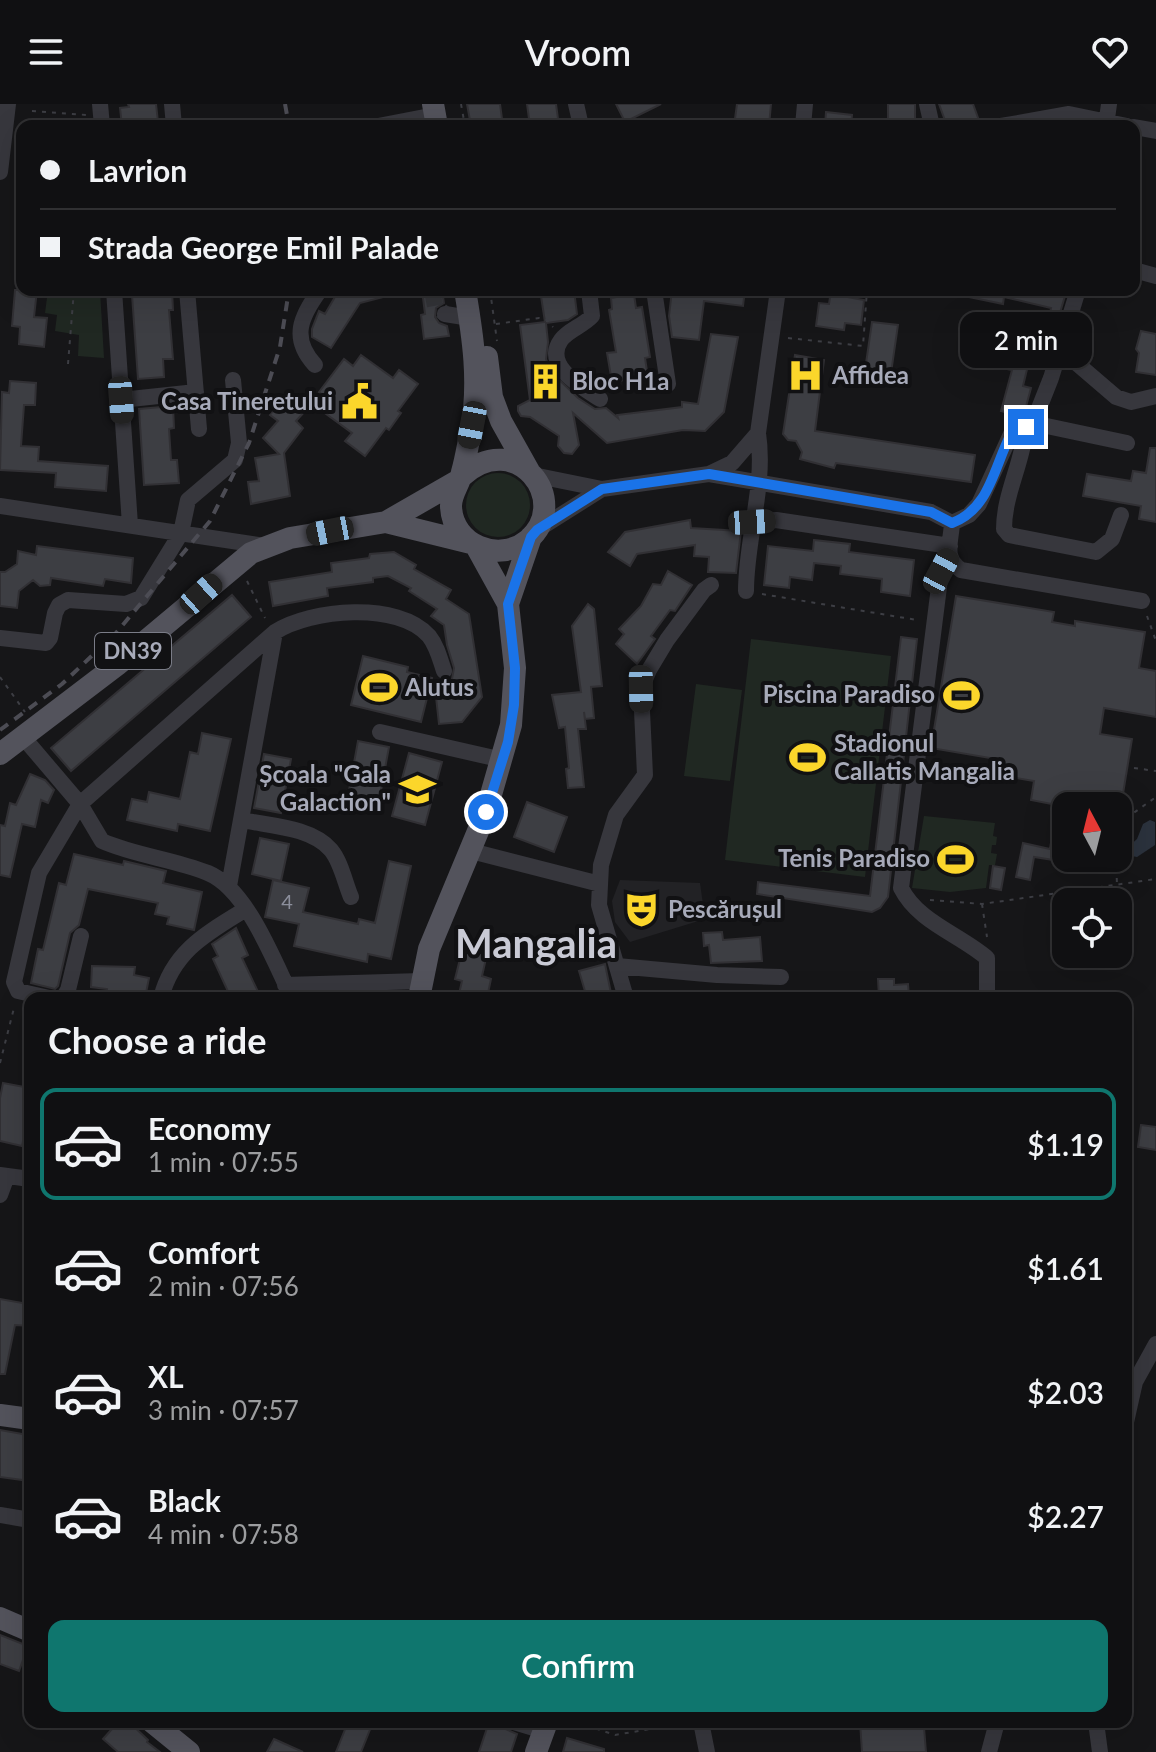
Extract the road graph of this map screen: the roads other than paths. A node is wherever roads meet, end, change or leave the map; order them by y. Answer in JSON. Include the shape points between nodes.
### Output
{"nodes":[{"id":1,"x":8,"y":104,"type":"edge"},
{"id":2,"x":441,"y":115,"type":"edge"},
{"id":3,"x":412,"y":120,"type":"edge"},
{"id":4,"x":1035,"y":120,"type":"edge"},
{"id":5,"x":1091,"y":120,"type":"edge"},
{"id":6,"x":0,"y":172,"type":"edge"},
{"id":7,"x":114,"y":296,"type":"edge"},
{"id":8,"x":188,"y":296,"type":"edge"},
{"id":9,"x":316,"y":296,"type":"edge"},
{"id":10,"x":466,"y":296,"type":"tunnel mouth"},
{"id":11,"x":479,"y":296,"type":"edge"},
{"id":12,"x":590,"y":296,"type":"edge"},
{"id":13,"x":655,"y":296,"type":"edge"},
{"id":14,"x":777,"y":296,"type":"edge"},
{"id":15,"x":1076,"y":296,"type":"edge"},
{"id":16,"x":445,"y":314,"type":"dead end"},
{"id":17,"x":470,"y":318,"type":"junction"},
{"id":18,"x":1060,"y":349,"type":"junction"},
{"id":19,"x":315,"y":365,"type":"dead end"},
{"id":20,"x":233,"y":380,"type":"dead end"},
{"id":21,"x":668,"y":384,"type":"dead end"},
{"id":22,"x":196,"y":392,"type":"junction"},
{"id":23,"x":1156,"y":396,"type":"edge"},
{"id":24,"x":600,"y":399,"type":"dead end"},
{"id":25,"x":121,"y":400,"type":"junction"},
{"id":26,"x":1030,"y":424,"type":"junction"},
{"id":27,"x":199,"y":429,"type":"dead end"},
{"id":28,"x":758,"y":433,"type":"junction"},
{"id":29,"x":1127,"y":443,"type":"dead end"},
{"id":30,"x":531,"y":473,"type":"junction"},
{"id":31,"x":709,"y":474,"type":"junction"},
{"id":32,"x":460,"y":478,"type":"junction"},
{"id":33,"x":760,"y":482,"type":"junction"},
{"id":34,"x":602,"y":489,"type":"junction"},
{"id":35,"x":0,"y":506,"type":"edge"},
{"id":36,"x":1121,"y":515,"type":"dead end"},
{"id":37,"x":386,"y":522,"type":"junction"},
{"id":38,"x":752,"y":522,"type":"junction"},
{"id":39,"x":952,"y":523,"type":"junction"},
{"id":40,"x":130,"y":525,"type":"junction"},
{"id":41,"x":181,"y":533,"type":"junction"},
{"id":42,"x":534,"y":534,"type":"junction"},
{"id":43,"x":474,"y":545,"type":"junction"},
{"id":44,"x":265,"y":546,"type":"junction"},
{"id":45,"x":949,"y":551,"type":"junction"},
{"id":46,"x":711,"y":585,"type":"dead end"},
{"id":47,"x":746,"y":591,"type":"road end"},
{"id":48,"x":1142,"y":601,"type":"road end"},
{"id":49,"x":508,"y":604,"type":"junction"},
{"id":50,"x":275,"y":632,"type":"junction"},
{"id":51,"x":0,"y":638,"type":"edge"},
{"id":52,"x":444,"y":671,"type":"dead end"},
{"id":53,"x":29,"y":732,"type":"junction"},
{"id":54,"x":380,"y":732,"type":"dead end"},
{"id":55,"x":0,"y":754,"type":"edge"},
{"id":56,"x":503,"y":760,"type":"junction"},
{"id":57,"x":80,"y":804,"type":"junction"},
{"id":58,"x":242,"y":820,"type":"junction"},
{"id":59,"x":471,"y":851,"type":"junction"},
{"id":60,"x":600,"y":884,"type":"junction"},
{"id":61,"x":229,"y":886,"type":"junction"},
{"id":62,"x":351,"y":897,"type":"dead end"},
{"id":63,"x":246,"y":909,"type":"junction"},
{"id":64,"x":81,"y":936,"type":"dead end"},
{"id":65,"x":617,"y":966,"type":"junction"},
{"id":66,"x":781,"y":977,"type":"dead end"},
{"id":67,"x":420,"y":989,"type":"edge"},
{"id":68,"x":288,"y":991,"type":"edge"},
{"id":69,"x":24,"y":992,"type":"edge"},
{"id":70,"x":67,"y":992,"type":"edge"},
{"id":71,"x":163,"y":992,"type":"edge"},
{"id":72,"x":624,"y":992,"type":"edge"},
{"id":73,"x":987,"y":992,"type":"edge"},
{"id":74,"x":3,"y":1176,"type":"edge"},
{"id":75,"x":24,"y":1178,"type":"edge"},
{"id":76,"x":0,"y":1195,"type":"edge"},
{"id":77,"x":1156,"y":1344,"type":"edge"},
{"id":78,"x":1132,"y":1395,"type":"edge"},
{"id":79,"x":0,"y":1415,"type":"edge"},
{"id":80,"x":24,"y":1418,"type":"edge"},
{"id":81,"x":0,"y":1515,"type":"edge"},
{"id":82,"x":24,"y":1519,"type":"edge"},
{"id":83,"x":0,"y":1618,"type":"edge"},
{"id":84,"x":24,"y":1628,"type":"edge"},
{"id":85,"x":159,"y":1728,"type":"edge"},
{"id":86,"x":702,"y":1728,"type":"edge"},
{"id":87,"x":995,"y":1728,"type":"edge"},
{"id":88,"x":1097,"y":1728,"type":"edge"},
{"id":89,"x":183,"y":1750,"type":"edge"},
{"id":90,"x":707,"y":1752,"type":"edge"},
{"id":91,"x":989,"y":1752,"type":"edge"},
{"id":92,"x":1100,"y":1752,"type":"edge"}],
"edges":[{"from":1,"to":6,"type":"street"},
{"from":2,"to":3,"type":"street"},
{"from":4,"to":5,"type":"street","via":[[1069,114]]},
{"from":7,"to":25,"type":"street"},
{"from":8,"to":22,"type":"street"},
{"from":9,"to":19,"type":"street","via":[[300,326],[306,355]]},
{"from":10,"to":17,"type":"main road"},
{"from":11,"to":30,"type":"main road","via":[[492,397]]},
{"from":12,"to":24,"type":"street","via":[[592,316],[562,338],[557,349],[561,368]]},
{"from":13,"to":21,"type":"street"},
{"from":14,"to":28,"type":"street"},
{"from":15,"to":18,"type":"street"},
{"from":16,"to":17,"type":"street"},
{"from":17,"to":32,"type":"main road","via":[[475,400]]},
{"from":18,"to":23,"type":"street","via":[[1116,397],[1131,402]]},
{"from":18,"to":26,"type":"street"},
{"from":20,"to":41,"type":"street","via":[[235,460],[188,500]]},
{"from":22,"to":25,"type":"street"},
{"from":22,"to":27,"type":"street"},
{"from":25,"to":40,"type":"street"},
{"from":26,"to":29,"type":"street"},
{"from":26,"to":36,"type":"street","via":[[1004,516],[1009,535],[1096,552],[1112,539]]},
{"from":26,"to":39,"type":"street","via":[[1011,434],[979,504]]},
{"from":28,"to":31,"type":"street","via":[[742,455]]},
{"from":28,"to":33,"type":"street"},
{"from":30,"to":32,"type":"main road","via":[[516,463],[487,460]]},
{"from":30,"to":34,"type":"street"},
{"from":30,"to":42,"type":"main road","via":[[544,502]]},
{"from":31,"to":33,"type":"street"},
{"from":31,"to":34,"type":"street"},
{"from":32,"to":37,"type":"main road"},
{"from":32,"to":43,"type":"main road","via":[[451,507],[461,533]]},
{"from":33,"to":38,"type":"street"},
{"from":33,"to":39,"type":"street","via":[[931,512]]},
{"from":34,"to":42,"type":"street"},
{"from":35,"to":40,"type":"street"},
{"from":37,"to":43,"type":"main road"},
{"from":37,"to":44,"type":"main road","number":"DN39"},
{"from":38,"to":45,"type":"street","via":[[776,520]]},
{"from":38,"to":47,"type":"street"},
{"from":39,"to":45,"type":"street"},
{"from":40,"to":41,"type":"street"},
{"from":41,"to":44,"type":"street"},
{"from":41,"to":51,"type":"street","via":[[133,603],[68,600],[59,605],[46,643]]},
{"from":42,"to":43,"type":"main road","via":[[511,549]]},
{"from":42,"to":49,"type":"main road"},
{"from":43,"to":49,"type":"main road"},
{"from":44,"to":53,"type":"main road","number":"DN39","via":[[238,562]]},
{"from":45,"to":48,"type":"street","via":[[951,564],[961,570]]},
{"from":45,"to":73,"type":"street","via":[[941,571],[901,888],[917,912],[987,958]]},
{"from":46,"to":60,"type":"street","via":[[667,640],[641,689],[645,775],[616,815]]},
{"from":49,"to":56,"type":"main road","via":[[514,705]]},
{"from":50,"to":52,"type":"street","via":[[321,616],[400,616],[429,637]]},
{"from":50,"to":57,"type":"street"},
{"from":50,"to":58,"type":"street"},
{"from":53,"to":55,"type":"main road","number":"DN39"},
{"from":53,"to":57,"type":"street"},
{"from":54,"to":56,"type":"street"},
{"from":56,"to":59,"type":"main road"},
{"from":57,"to":61,"type":"street","via":[[102,841],[207,872]]},
{"from":57,"to":69,"type":"street","via":[[39,873],[14,982]]},
{"from":58,"to":61,"type":"street"},
{"from":58,"to":62,"type":"street","via":[[301,832],[321,842],[333,852]]},
{"from":59,"to":60,"type":"street"},
{"from":59,"to":67,"type":"main road","via":[[429,949]]},
{"from":60,"to":65,"type":"street","via":[[599,905]]},
{"from":61,"to":63,"type":"street"},
{"from":63,"to":68,"type":"street"},
{"from":63,"to":71,"type":"street","via":[[179,959]]},
{"from":64,"to":70,"type":"street"},
{"from":65,"to":66,"type":"street"},
{"from":65,"to":72,"type":"street"},
{"from":67,"to":68,"type":"street"},
{"from":74,"to":75,"type":"street"},
{"from":74,"to":76,"type":"street"},
{"from":77,"to":78,"type":"street"},
{"from":79,"to":80,"type":"main road"},
{"from":81,"to":82,"type":"street"},
{"from":83,"to":84,"type":"main road"},
{"from":85,"to":89,"type":"main road"},
{"from":86,"to":90,"type":"street"},
{"from":87,"to":91,"type":"street"},
{"from":88,"to":92,"type":"street"}]}
